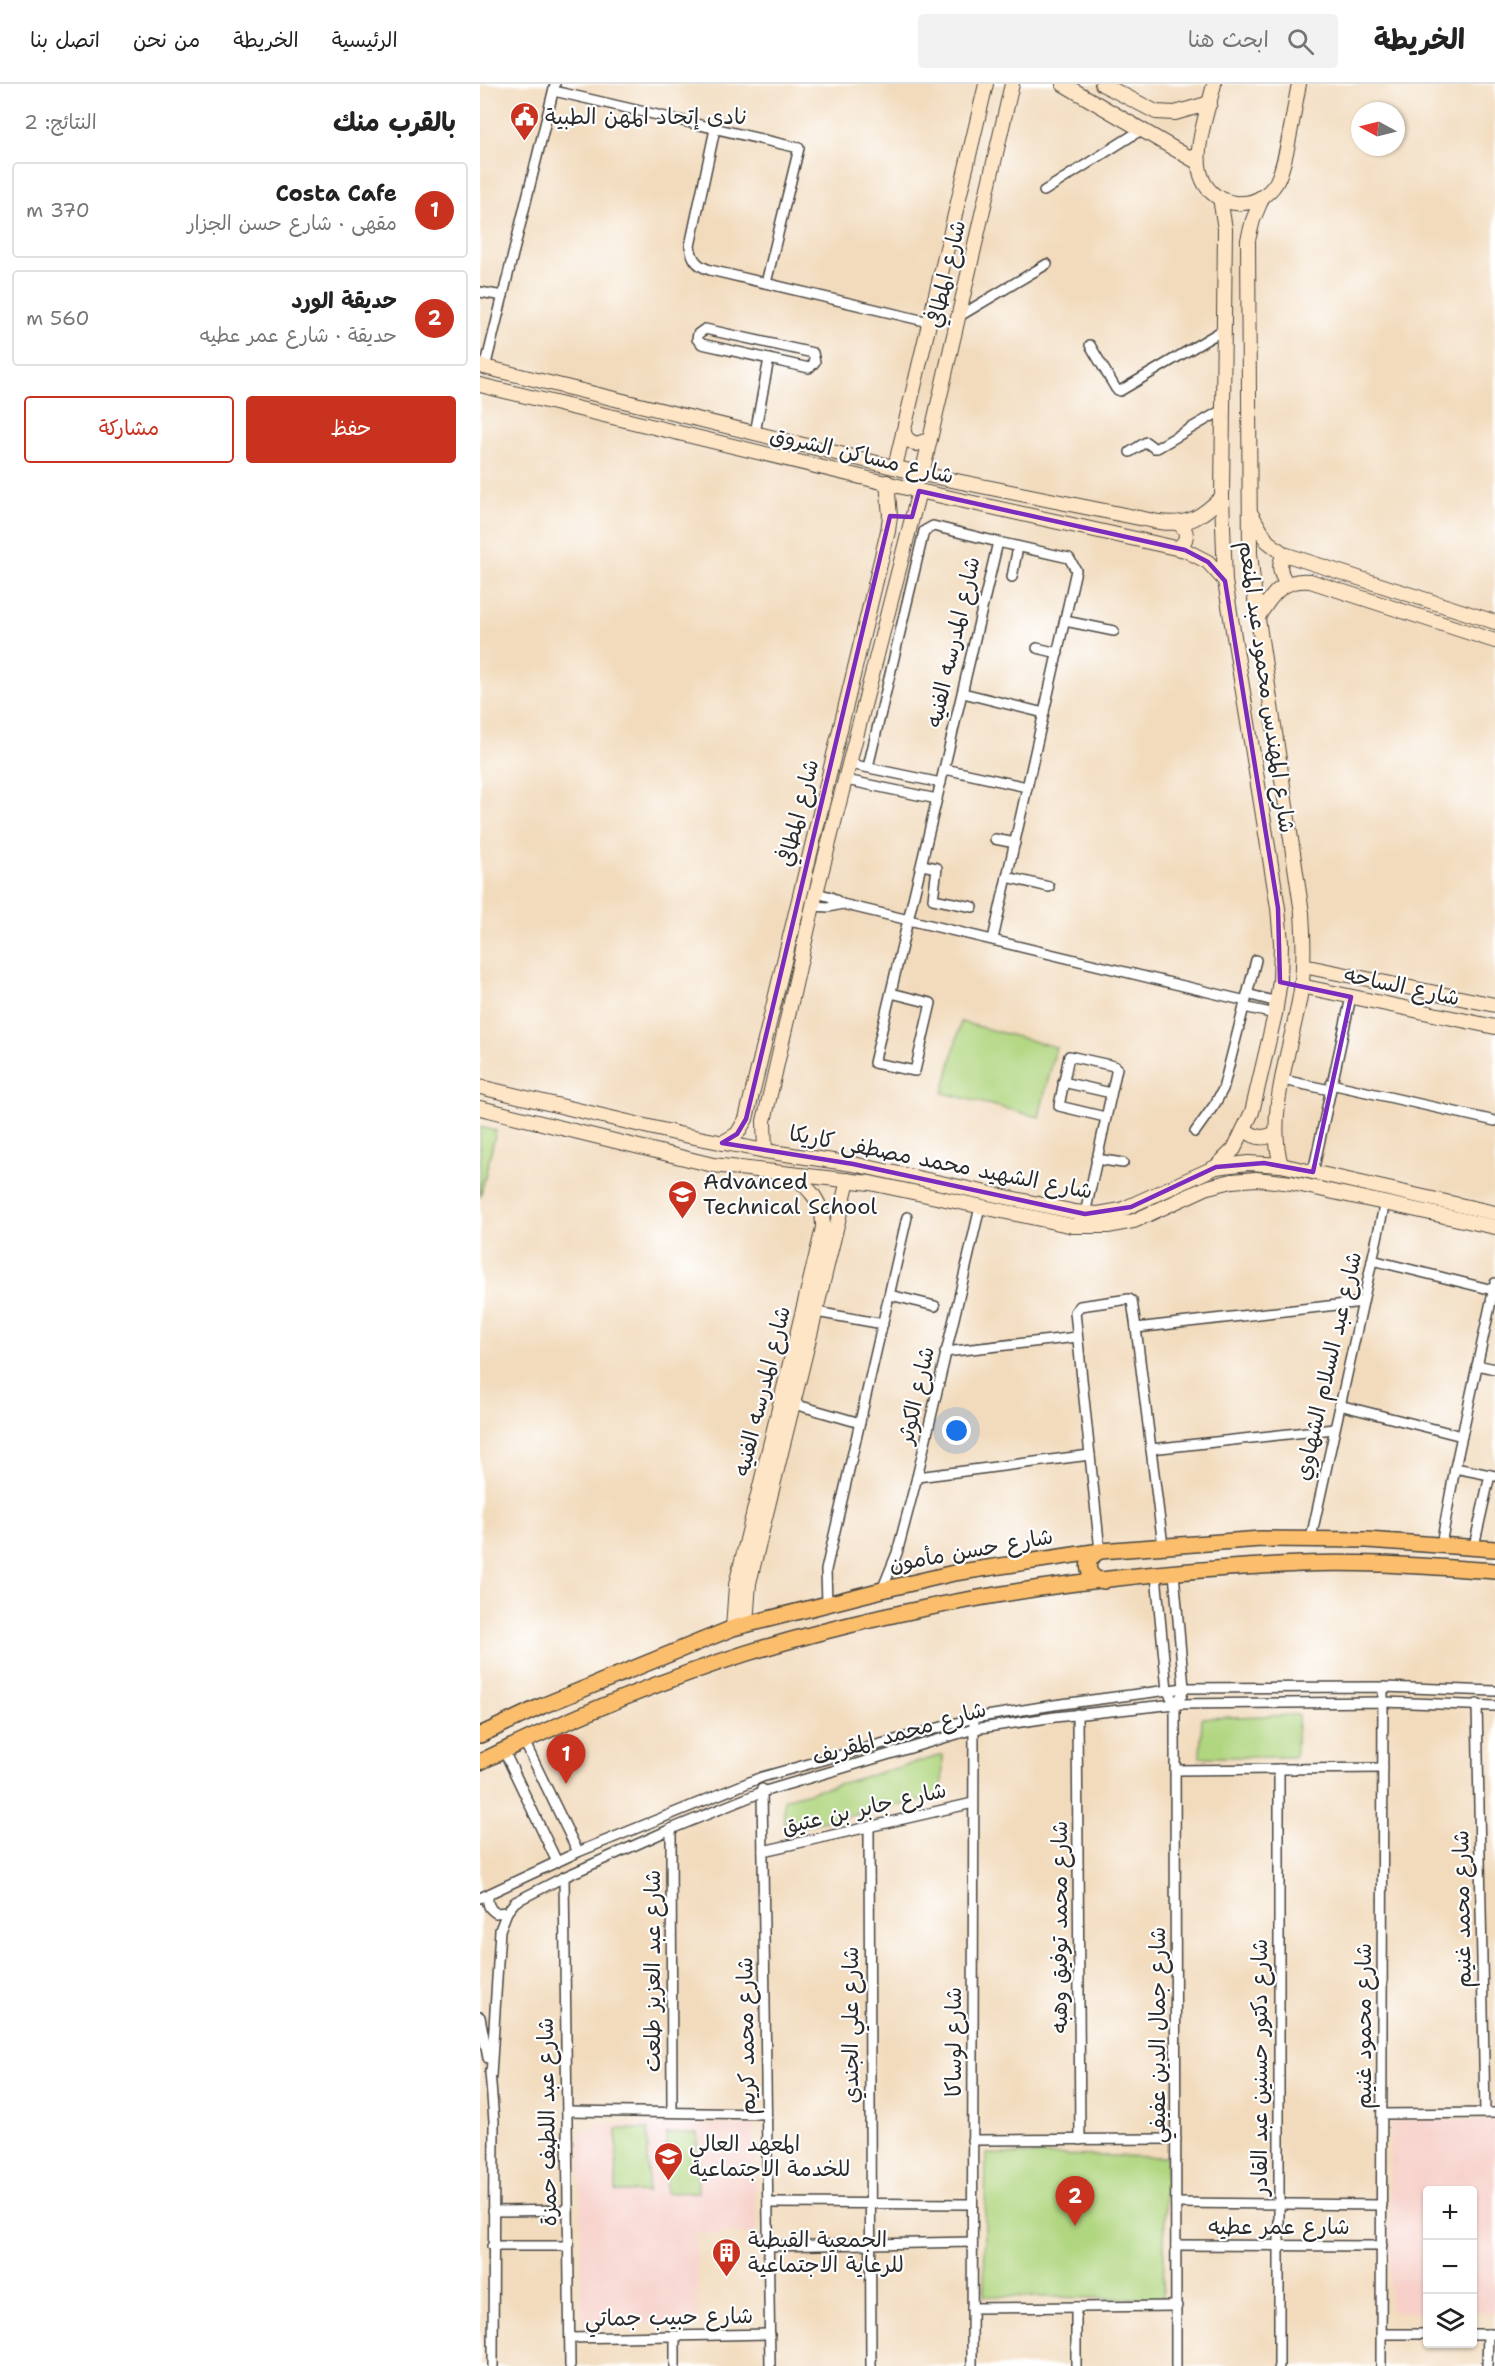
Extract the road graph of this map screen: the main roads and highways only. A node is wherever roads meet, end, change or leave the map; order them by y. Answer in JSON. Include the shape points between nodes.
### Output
{"nodes":[{"id":1,"x":1495,"y":1549,"type":"edge"},
{"id":2,"x":1100,"y":1551,"type":"junction"},
{"id":3,"x":1036,"y":1559,"type":"junction"},
{"id":4,"x":1495,"y":1571,"type":"edge"},
{"id":5,"x":1104,"y":1581,"type":"junction"},
{"id":6,"x":1040,"y":1587,"type":"junction"},
{"id":7,"x":480,"y":1735,"type":"edge"},
{"id":8,"x":480,"y":1762,"type":"edge"}],
"edges":[{"from":1,"to":2,"type":"main road","name":"شارع حسن مأمون","via":[[1311,1538]]},
{"from":2,"to":3,"type":"main road","name":"شارع حسن مأمون"},
{"from":2,"to":5,"type":"main road","via":[[1089,1560],[1088,1568],[1096,1580]]},
{"from":3,"to":6,"type":"main road","via":[[1050,1571],[1046,1584]]},
{"from":3,"to":7,"type":"main road","name":"شارع حسن مأمون","via":[[954,1573],[740,1626]]},
{"from":4,"to":5,"type":"main road","via":[[1303,1564]]},
{"from":5,"to":6,"type":"main road"},
{"from":6,"to":8,"type":"main road","via":[[877,1618],[748,1653],[612,1703]]}]}
